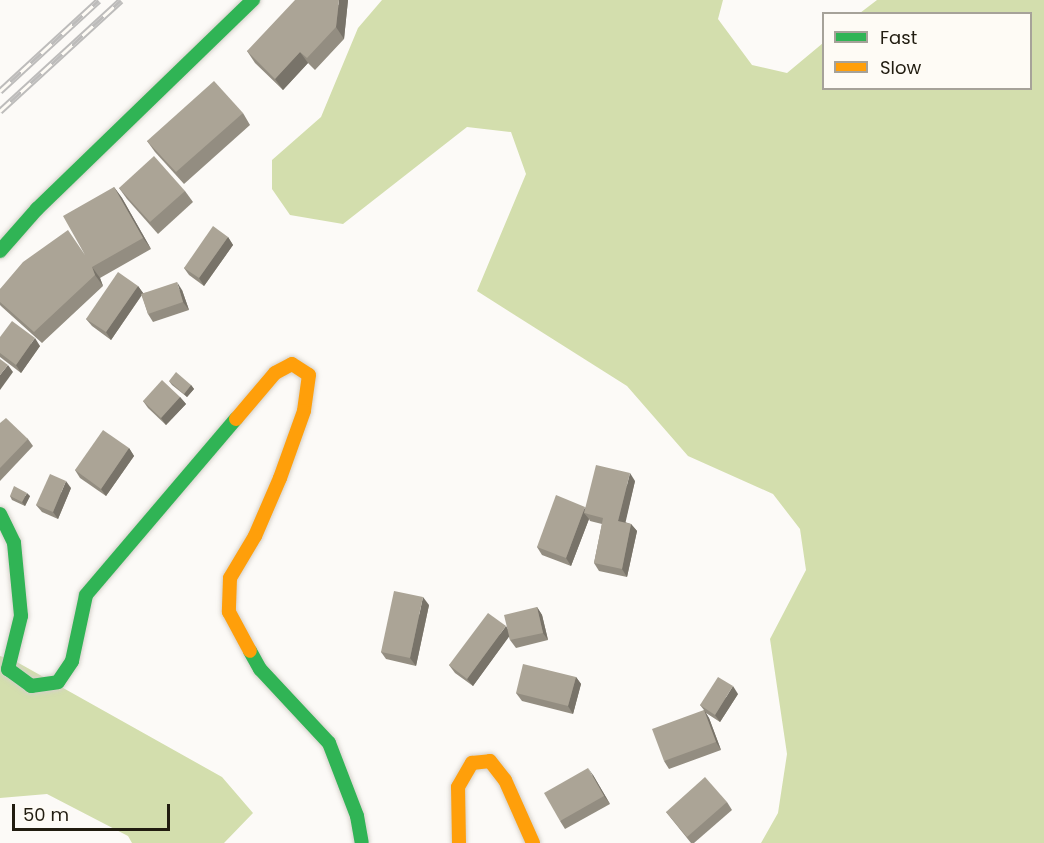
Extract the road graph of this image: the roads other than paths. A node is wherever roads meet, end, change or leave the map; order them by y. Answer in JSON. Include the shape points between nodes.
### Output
{"nodes":[{"id":1,"x":253,"y":0,"type":"edge"},
{"id":2,"x":0,"y":252,"type":"edge"},
{"id":3,"x":0,"y":514,"type":"edge"},
{"id":4,"x":362,"y":843,"type":"edge"},
{"id":5,"x":459,"y":843,"type":"edge"},
{"id":6,"x":532,"y":843,"type":"edge"}],
"edges":[{"from":1,"to":2,"type":"street","via":[[37,209]]},
{"from":3,"to":4,"type":"street","via":[[14,543],[21,615],[8,669],[32,686],[58,682],[72,661],[86,595],[275,373],[292,364],[309,375],[304,411],[280,478],[255,536],[230,578],[229,612],[260,669],[329,743],[357,816]]},
{"from":5,"to":6,"type":"street","via":[[458,787],[472,763],[490,761],[506,780]]}]}
